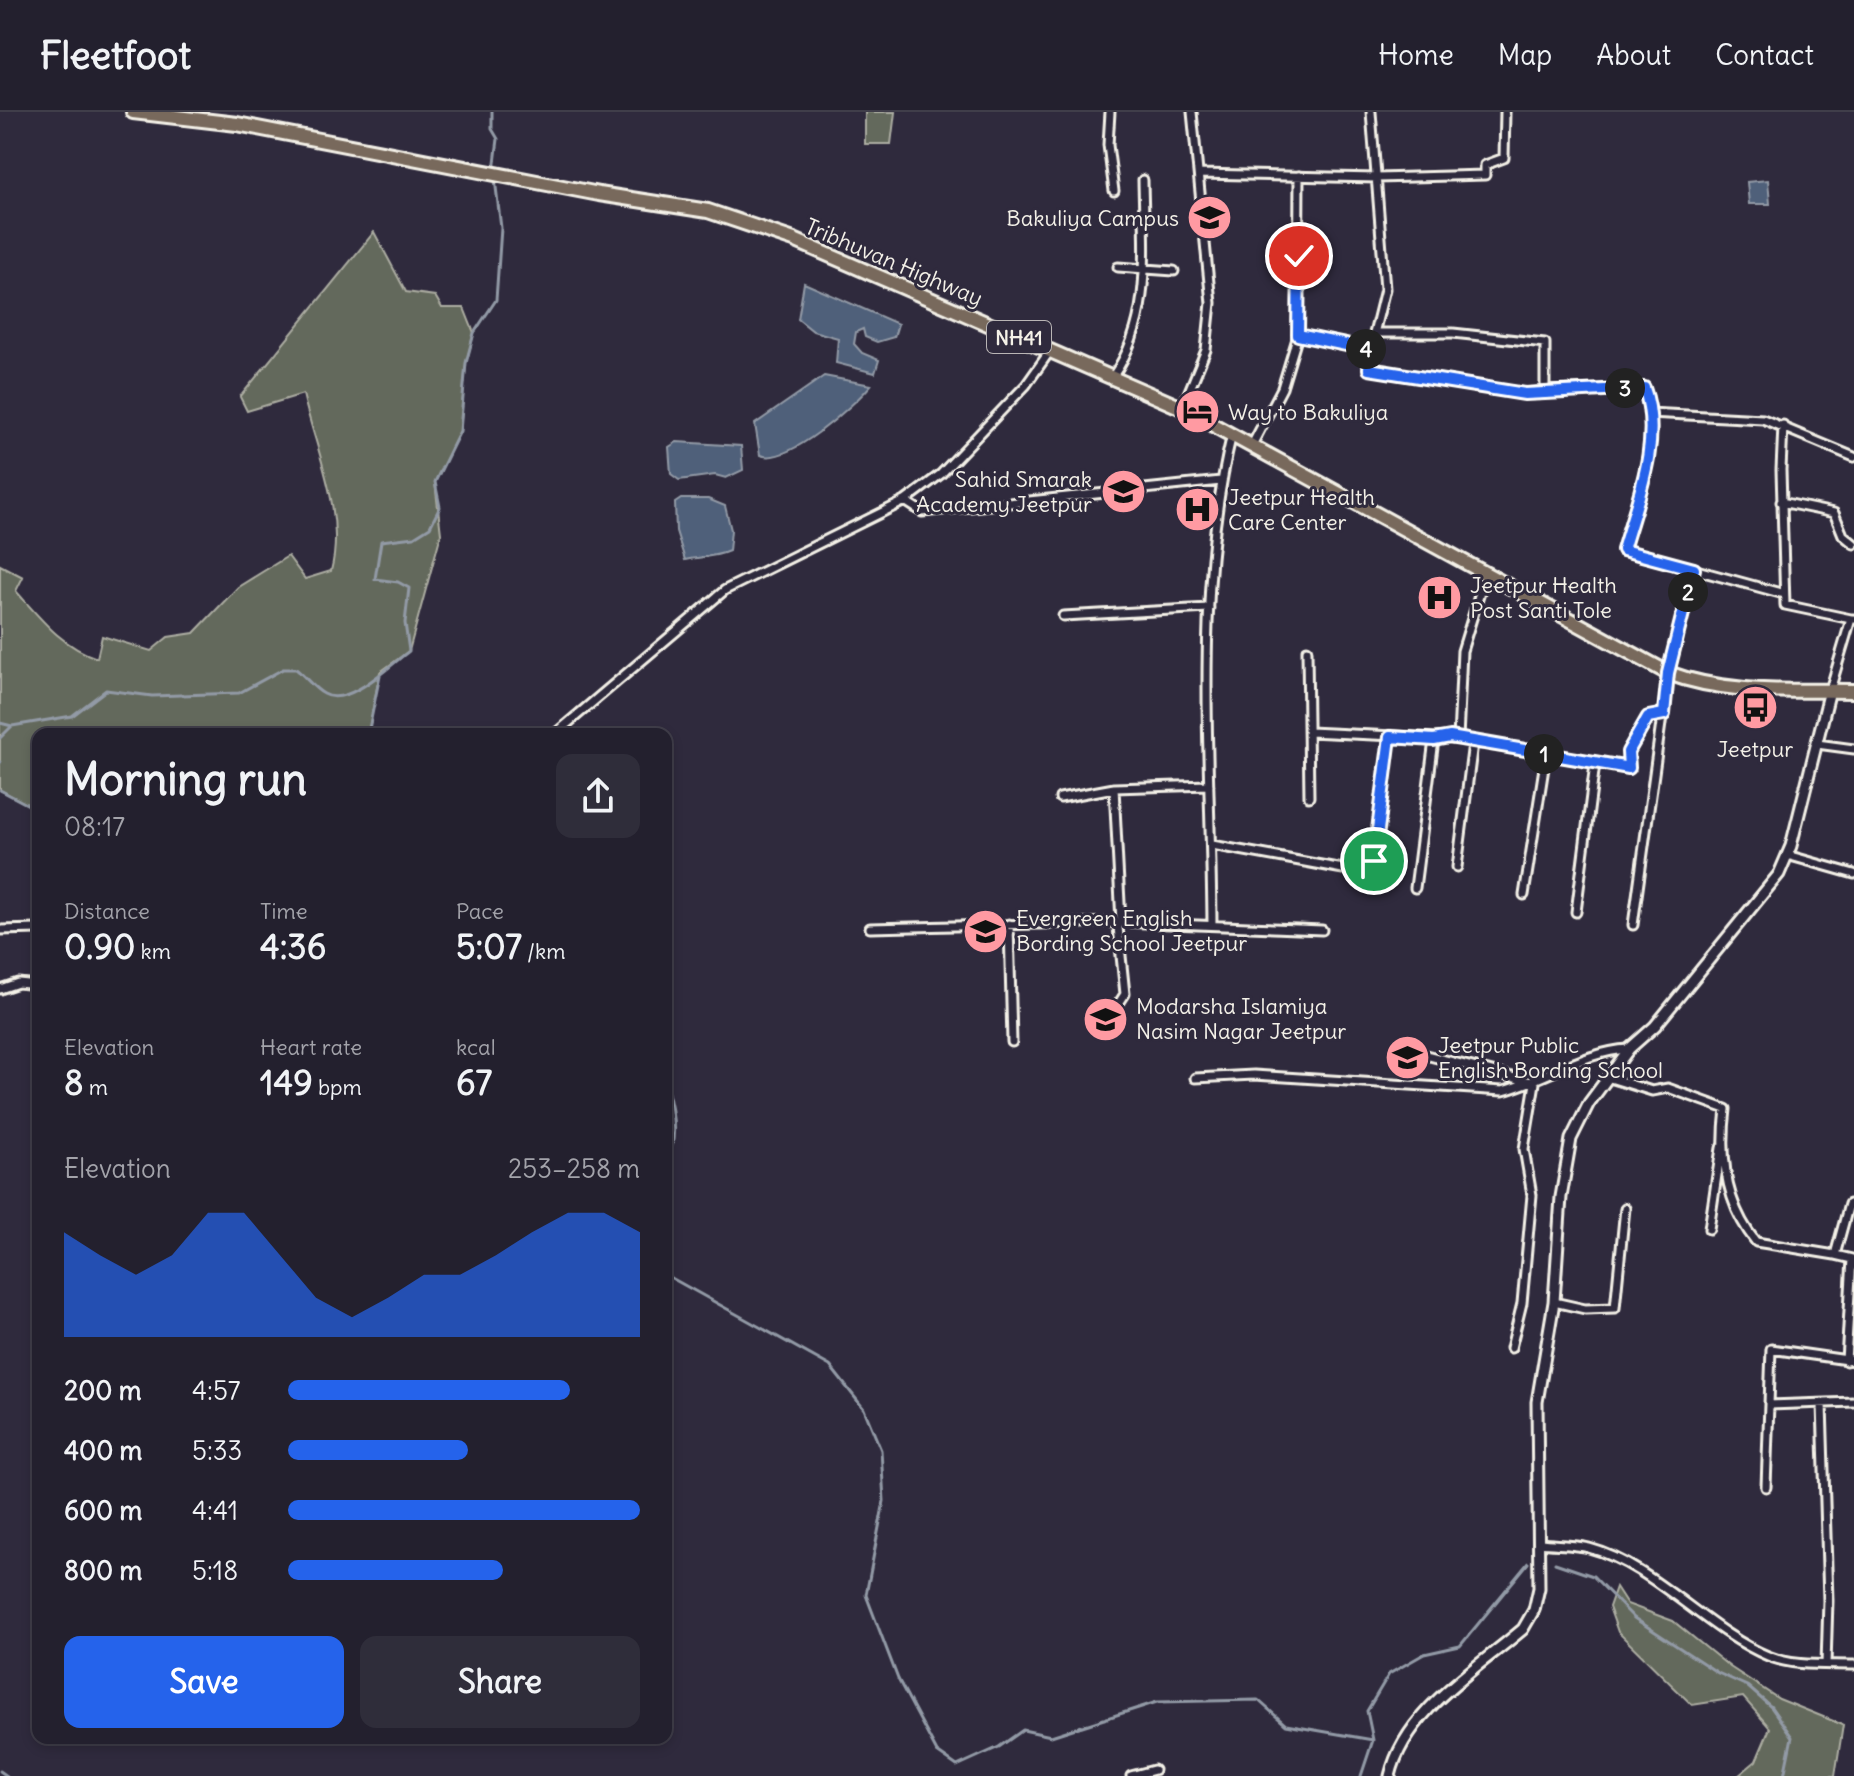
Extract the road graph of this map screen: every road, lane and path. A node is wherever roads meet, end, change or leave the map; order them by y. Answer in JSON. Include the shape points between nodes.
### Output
{"nodes":[{"id":1,"x":133,"y":112,"type":"edge"},
{"id":2,"x":1110,"y":112,"type":"edge"},
{"id":3,"x":1192,"y":112,"type":"edge"},
{"id":4,"x":1371,"y":112,"type":"edge"},
{"id":5,"x":1505,"y":112,"type":"edge"},
{"id":6,"x":1199,"y":174,"type":"junction"},
{"id":7,"x":1299,"y":176,"type":"junction"},
{"id":8,"x":1377,"y":178,"type":"junction"},
{"id":9,"x":1143,"y":180,"type":"dead end"},
{"id":10,"x":1114,"y":191,"type":"dead end"},
{"id":11,"x":1118,"y":267,"type":"dead end"},
{"id":12,"x":1145,"y":271,"type":"junction"},
{"id":13,"x":1174,"y":271,"type":"dead end"},
{"id":14,"x":1374,"y":333,"type":"junction"},
{"id":15,"x":1298,"y":335,"type":"junction"},
{"id":16,"x":1370,"y":350,"type":"junction"},
{"id":17,"x":1050,"y":351,"type":"junction"},
{"id":18,"x":1113,"y":376,"type":"junction"},
{"id":19,"x":1545,"y":391,"type":"junction"},
{"id":20,"x":1182,"y":408,"type":"junction"},
{"id":21,"x":1649,"y":413,"type":"junction"},
{"id":22,"x":1783,"y":425,"type":"junction"},
{"id":23,"x":1232,"y":434,"type":"junction"},
{"id":24,"x":1252,"y":445,"type":"junction"},
{"id":25,"x":1854,"y":457,"type":"edge"},
{"id":26,"x":1221,"y":481,"type":"junction"},
{"id":27,"x":905,"y":501,"type":"junction"},
{"id":28,"x":1781,"y":502,"type":"junction"},
{"id":29,"x":1854,"y":544,"type":"edge"},
{"id":30,"x":1694,"y":569,"type":"junction"},
{"id":31,"x":1485,"y":576,"type":"junction"},
{"id":32,"x":1784,"y":594,"type":"junction"},
{"id":33,"x":1209,"y":608,"type":"junction"},
{"id":34,"x":1063,"y":616,"type":"dead end"},
{"id":35,"x":1853,"y":619,"type":"edge"},
{"id":36,"x":1307,"y":650,"type":"dead end"},
{"id":37,"x":1668,"y":673,"type":"junction"},
{"id":38,"x":1830,"y":690,"type":"junction"},
{"id":39,"x":1854,"y":691,"type":"edge"},
{"id":40,"x":1664,"y":714,"type":"junction"},
{"id":41,"x":562,"y":728,"type":"edge"},
{"id":42,"x":1309,"y":732,"type":"junction"},
{"id":43,"x":1390,"y":737,"type":"junction"},
{"id":44,"x":1458,"y":739,"type":"junction"},
{"id":45,"x":1434,"y":740,"type":"junction"},
{"id":46,"x":1473,"y":743,"type":"junction"},
{"id":47,"x":1817,"y":744,"type":"junction"},
{"id":48,"x":1854,"y":749,"type":"edge"},
{"id":49,"x":1546,"y":755,"type":"junction"},
{"id":50,"x":1595,"y":764,"type":"junction"},
{"id":51,"x":1209,"y":785,"type":"junction"},
{"id":52,"x":1114,"y":788,"type":"junction"},
{"id":53,"x":1309,"y":797,"type":"dead end"},
{"id":54,"x":1060,"y":798,"type":"dead end"},
{"id":55,"x":1212,"y":845,"type":"junction"},
{"id":56,"x":1787,"y":855,"type":"junction"},
{"id":57,"x":1374,"y":861,"type":"dead end"},
{"id":58,"x":1457,"y":867,"type":"dead end"},
{"id":59,"x":1343,"y":869,"type":"dead end"},
{"id":60,"x":1854,"y":874,"type":"edge"},
{"id":61,"x":1415,"y":888,"type":"dead end"},
{"id":62,"x":1524,"y":895,"type":"dead end"},
{"id":63,"x":1576,"y":912,"type":"dead end"},
{"id":64,"x":1121,"y":922,"type":"junction"},
{"id":65,"x":1009,"y":924,"type":"junction"},
{"id":66,"x":1212,"y":924,"type":"junction"},
{"id":67,"x":1633,"y":925,"type":"dead end"},
{"id":68,"x":870,"y":928,"type":"dead end"},
{"id":69,"x":32,"y":929,"type":"edge"},
{"id":70,"x":0,"y":930,"type":"edge"},
{"id":71,"x":1322,"y":930,"type":"dead end"},
{"id":72,"x":32,"y":984,"type":"edge"},
{"id":73,"x":0,"y":989,"type":"edge"},
{"id":74,"x":1112,"y":1014,"type":"dead end"},
{"id":75,"x":1012,"y":1042,"type":"dead end"},
{"id":76,"x":1629,"y":1049,"type":"junction"},
{"id":77,"x":1414,"y":1052,"type":"dead end"},
{"id":78,"x":1195,"y":1078,"type":"dead end"},
{"id":79,"x":1610,"y":1078,"type":"junction"},
{"id":80,"x":1535,"y":1083,"type":"junction"},
{"id":81,"x":1721,"y":1147,"type":"junction"},
{"id":82,"x":1625,"y":1208,"type":"dead end"},
{"id":83,"x":1854,"y":1214,"type":"edge"},
{"id":84,"x":1709,"y":1229,"type":"dead end"},
{"id":85,"x":1835,"y":1255,"type":"junction"},
{"id":86,"x":1554,"y":1302,"type":"junction"},
{"id":87,"x":1511,"y":1348,"type":"dead end"},
{"id":88,"x":1850,"y":1361,"type":"edge"},
{"id":89,"x":1854,"y":1402,"type":"edge"},
{"id":90,"x":1822,"y":1404,"type":"junction"},
{"id":91,"x":1769,"y":1405,"type":"junction"},
{"id":92,"x":1766,"y":1487,"type":"dead end"},
{"id":93,"x":1540,"y":1543,"type":"junction"},
{"id":94,"x":1826,"y":1664,"type":"junction"},
{"id":95,"x":1854,"y":1665,"type":"edge"},
{"id":96,"x":1154,"y":1770,"type":"dead end"},
{"id":97,"x":1131,"y":1776,"type":"edge"},
{"id":98,"x":1390,"y":1776,"type":"edge"}],
"edges":[{"from":1,"to":17,"type":"highway","name":"Tribhuvan Highway","number":"NH41","via":[[237,124],[708,211],[794,240]]},
{"from":2,"to":10,"type":"street"},
{"from":3,"to":6,"type":"street"},
{"from":4,"to":8,"type":"street"},
{"from":5,"to":8,"type":"street","via":[[1504,158],[1485,165],[1485,175]]},
{"from":6,"to":7,"type":"street"},
{"from":6,"to":20,"type":"street","via":[[1211,303],[1206,350]]},
{"from":7,"to":8,"type":"street"},
{"from":7,"to":15,"type":"street"},
{"from":8,"to":14,"type":"street","via":[[1385,289]]},
{"from":9,"to":12,"type":"street"},
{"from":11,"to":12,"type":"street"},
{"from":12,"to":13,"type":"street"},
{"from":12,"to":18,"type":"street","via":[[1138,326]]},
{"from":14,"to":16,"type":"street"},
{"from":14,"to":19,"type":"street","via":[[1453,333],[1545,343]]},
{"from":15,"to":16,"type":"street"},
{"from":15,"to":24,"type":"street","via":[[1282,388]]},
{"from":16,"to":19,"type":"street","via":[[1369,369],[1525,394]]},
{"from":17,"to":18,"type":"highway","name":"Tribhuvan Highway","number":"NH41"},
{"from":17,"to":27,"type":"street","via":[[1026,385],[941,474]]},
{"from":18,"to":20,"type":"highway","name":"Tribhuvan Highway","number":"NH41"},
{"from":19,"to":21,"type":"street","via":[[1644,388]]},
{"from":20,"to":23,"type":"highway","name":"Tribhuvan Highway","number":"NH41"},
{"from":21,"to":22,"type":"street","via":[[1745,417]]},
{"from":21,"to":30,"type":"street","via":[[1650,445],[1623,550]]},
{"from":22,"to":25,"type":"street"},
{"from":22,"to":28,"type":"street"},
{"from":23,"to":24,"type":"highway","name":"Tribhuvan Highway","number":"NH41"},
{"from":23,"to":26,"type":"street"},
{"from":24,"to":31,"type":"highway","name":"Tribhuvan Highway","number":"NH41"},
{"from":26,"to":27,"type":"street","via":[[922,512]]},
{"from":26,"to":33,"type":"street"},
{"from":27,"to":41,"type":"street","via":[[725,590]]},
{"from":28,"to":29,"type":"street","via":[[1834,513],[1843,535]]},
{"from":28,"to":32,"type":"street"},
{"from":30,"to":32,"type":"street"},
{"from":30,"to":37,"type":"street"},
{"from":31,"to":37,"type":"highway","name":"Tribhuvan Highway","number":"NH41"},
{"from":31,"to":44,"type":"street","via":[[1462,651]]},
{"from":32,"to":35,"type":"street","via":[[1785,605]]},
{"from":33,"to":34,"type":"street"},
{"from":33,"to":51,"type":"street"},
{"from":35,"to":38,"type":"street"},
{"from":36,"to":42,"type":"street"},
{"from":37,"to":38,"type":"highway","name":"Tribhuvan Highway","number":"NH41","via":[[1735,688]]},
{"from":37,"to":40,"type":"street"},
{"from":38,"to":39,"type":"highway","name":"Tribhuvan Highway","number":"NH41"},
{"from":38,"to":47,"type":"street"},
{"from":40,"to":50,"type":"street","via":[[1648,717],[1628,752],[1629,768]]},
{"from":40,"to":67,"type":"street"},
{"from":42,"to":43,"type":"street"},
{"from":42,"to":53,"type":"street"},
{"from":43,"to":45,"type":"street"},
{"from":43,"to":57,"type":"street"},
{"from":44,"to":45,"type":"street"},
{"from":44,"to":46,"type":"street"},
{"from":45,"to":61,"type":"street"},
{"from":46,"to":49,"type":"street"},
{"from":46,"to":58,"type":"street"},
{"from":47,"to":48,"type":"street"},
{"from":47,"to":56,"type":"street"},
{"from":49,"to":50,"type":"street"},
{"from":49,"to":62,"type":"street"},
{"from":50,"to":63,"type":"street"},
{"from":51,"to":52,"type":"street"},
{"from":51,"to":55,"type":"street"},
{"from":52,"to":54,"type":"street"},
{"from":52,"to":64,"type":"street"},
{"from":55,"to":59,"type":"street"},
{"from":55,"to":66,"type":"street"},
{"from":56,"to":60,"type":"street"},
{"from":56,"to":76,"type":"street","via":[[1748,914],[1655,1026]]},
{"from":64,"to":65,"type":"street"},
{"from":64,"to":66,"type":"street"},
{"from":64,"to":74,"type":"street","via":[[1125,994]]},
{"from":65,"to":68,"type":"street"},
{"from":65,"to":75,"type":"street"},
{"from":66,"to":71,"type":"street"},
{"from":69,"to":70,"type":"street"},
{"from":72,"to":73,"type":"street"},
{"from":76,"to":79,"type":"street"},
{"from":76,"to":80,"type":"street","via":[[1593,1056]]},
{"from":77,"to":80,"type":"street"},
{"from":78,"to":80,"type":"street","via":[[1254,1075],[1503,1091]]},
{"from":79,"to":81,"type":"street","via":[[1652,1091],[1668,1088],[1726,1109]]},
{"from":79,"to":86,"type":"street","via":[[1589,1103],[1571,1139]]},
{"from":80,"to":87,"type":"street","via":[[1524,1149],[1532,1195],[1522,1303]]},
{"from":81,"to":84,"type":"street"},
{"from":81,"to":85,"type":"street","via":[[1732,1202],[1756,1242]]},
{"from":82,"to":86,"type":"street","via":[[1615,1308]]},
{"from":83,"to":85,"type":"street","via":[[1849,1204]]},
{"from":85,"to":88,"type":"street","via":[[1852,1259]]},
{"from":86,"to":93,"type":"street","via":[[1537,1402]]},
{"from":88,"to":91,"type":"street","via":[[1771,1349]]},
{"from":89,"to":90,"type":"street"},
{"from":90,"to":91,"type":"street"},
{"from":90,"to":94,"type":"street"},
{"from":91,"to":92,"type":"street"},
{"from":93,"to":94,"type":"street","via":[[1589,1548],[1635,1570],[1769,1656]]},
{"from":93,"to":98,"type":"street","via":[[1539,1588],[1523,1629],[1417,1721],[1401,1744]]},
{"from":94,"to":95,"type":"street"},
{"from":96,"to":97,"type":"street"}]}
